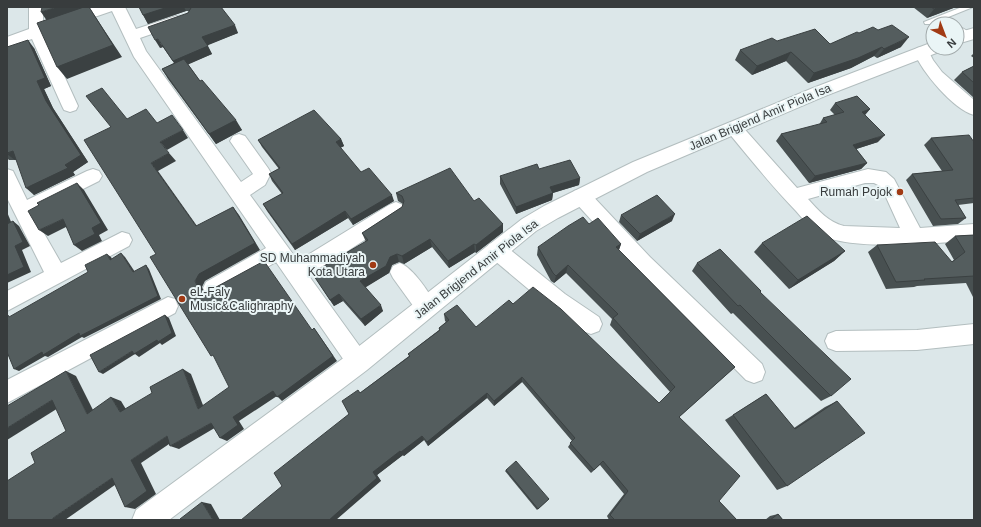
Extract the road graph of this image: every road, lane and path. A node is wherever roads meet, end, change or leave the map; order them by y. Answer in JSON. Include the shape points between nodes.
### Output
{"nodes":[{"id":1,"x":36,"y":7,"type":"edge"},
{"id":2,"x":109,"y":7,"type":"edge"},
{"id":3,"x":118,"y":7,"type":"edge"},
{"id":4,"x":970,"y":7,"type":"edge"},
{"id":5,"x":943,"y":16,"type":"edge"},
{"id":6,"x":187,"y":17,"type":"edge"},
{"id":7,"x":36,"y":32,"type":"junction"},
{"id":8,"x":131,"y":36,"type":"junction"},
{"id":9,"x":7,"y":42,"type":"edge"},
{"id":10,"x":925,"y":51,"type":"edge"},
{"id":11,"x":928,"y":56,"type":"edge"},
{"id":12,"x":70,"y":106,"type":"dead end"},
{"id":13,"x":974,"y":109,"type":"edge"},
{"id":14,"x":734,"y":128,"type":"junction"},
{"id":15,"x":239,"y":141,"type":"dead end"},
{"id":16,"x":7,"y":176,"type":"edge"},
{"id":17,"x":93,"y":176,"type":"dead end"},
{"id":18,"x":239,"y":193,"type":"junction"},
{"id":19,"x":581,"y":196,"type":"junction"},
{"id":20,"x":794,"y":196,"type":"junction"},
{"id":21,"x":396,"y":210,"type":"edge"},
{"id":22,"x":22,"y":211,"type":"junction"},
{"id":23,"x":974,"y":232,"type":"edge"},
{"id":24,"x":914,"y":237,"type":"junction"},
{"id":25,"x":122,"y":240,"type":"dead end"},
{"id":26,"x":280,"y":250,"type":"junction"},
{"id":27,"x":496,"y":250,"type":"junction"},
{"id":28,"x":400,"y":272,"type":"dead end"},
{"id":29,"x":296,"y":273,"type":"junction"},
{"id":30,"x":56,"y":274,"type":"junction"},
{"id":31,"x":213,"y":288,"type":"edge"},
{"id":32,"x":7,"y":302,"type":"edge"},
{"id":33,"x":168,"y":306,"type":"dead end"},
{"id":34,"x":426,"y":307,"type":"junction"},
{"id":35,"x":591,"y":324,"type":"dead end"},
{"id":36,"x":974,"y":334,"type":"edge"},
{"id":37,"x":836,"y":341,"type":"dead end"},
{"id":38,"x":358,"y":362,"type":"junction"},
{"id":39,"x":754,"y":372,"type":"dead end"},
{"id":40,"x":7,"y":392,"type":"edge"},
{"id":41,"x":146,"y":520,"type":"edge"}],
"edges":[{"from":1,"to":7,"type":"street"},
{"from":2,"to":7,"type":"street"},
{"from":3,"to":8,"type":"street"},
{"from":4,"to":5,"type":"lane"},
{"from":6,"to":8,"type":"street"},
{"from":7,"to":9,"type":"street"},
{"from":7,"to":12,"type":"street"},
{"from":8,"to":18,"type":"street","via":[[139,53]]},
{"from":10,"to":14,"type":"main road","name":"Jalan Brigjend Amir Piola Isa"},
{"from":11,"to":13,"type":"street","via":[[927,65],[933,72]]},
{"from":14,"to":19,"type":"main road","name":"Jalan Brigjend Amir Piola Isa","via":[[640,167]]},
{"from":14,"to":20,"type":"street"},
{"from":15,"to":18,"type":"street","via":[[262,173],[259,180]]},
{"from":16,"to":22,"type":"street"},
{"from":17,"to":22,"type":"street"},
{"from":18,"to":26,"type":"street"},
{"from":19,"to":27,"type":"main road","name":"Jalan Brigjend Amir Piola Isa","via":[[529,225]]},
{"from":19,"to":39,"type":"street","via":[[643,264]]},
{"from":20,"to":24,"type":"street","via":[[822,226],[832,231],[844,234]]},
{"from":20,"to":24,"type":"street","via":[[865,176],[879,177],[888,185]]},
{"from":21,"to":29,"type":"street"},
{"from":22,"to":30,"type":"street"},
{"from":23,"to":24,"type":"street"},
{"from":25,"to":30,"type":"street"},
{"from":26,"to":29,"type":"street"},
{"from":26,"to":31,"type":"street"},
{"from":27,"to":34,"type":"main road","name":"Jalan Brigjend Amir Piola Isa"},
{"from":27,"to":35,"type":"street","via":[[558,301]]},
{"from":28,"to":34,"type":"street"},
{"from":29,"to":38,"type":"street"},
{"from":30,"to":32,"type":"street"},
{"from":33,"to":40,"type":"street"},
{"from":34,"to":38,"type":"main road","name":"Jalan Brigjend Amir Piola Isa"},
{"from":36,"to":37,"type":"street","via":[[917,340]]},
{"from":38,"to":41,"type":"main road","name":"Jalan Brigjend Amir Piola Isa"}]}
